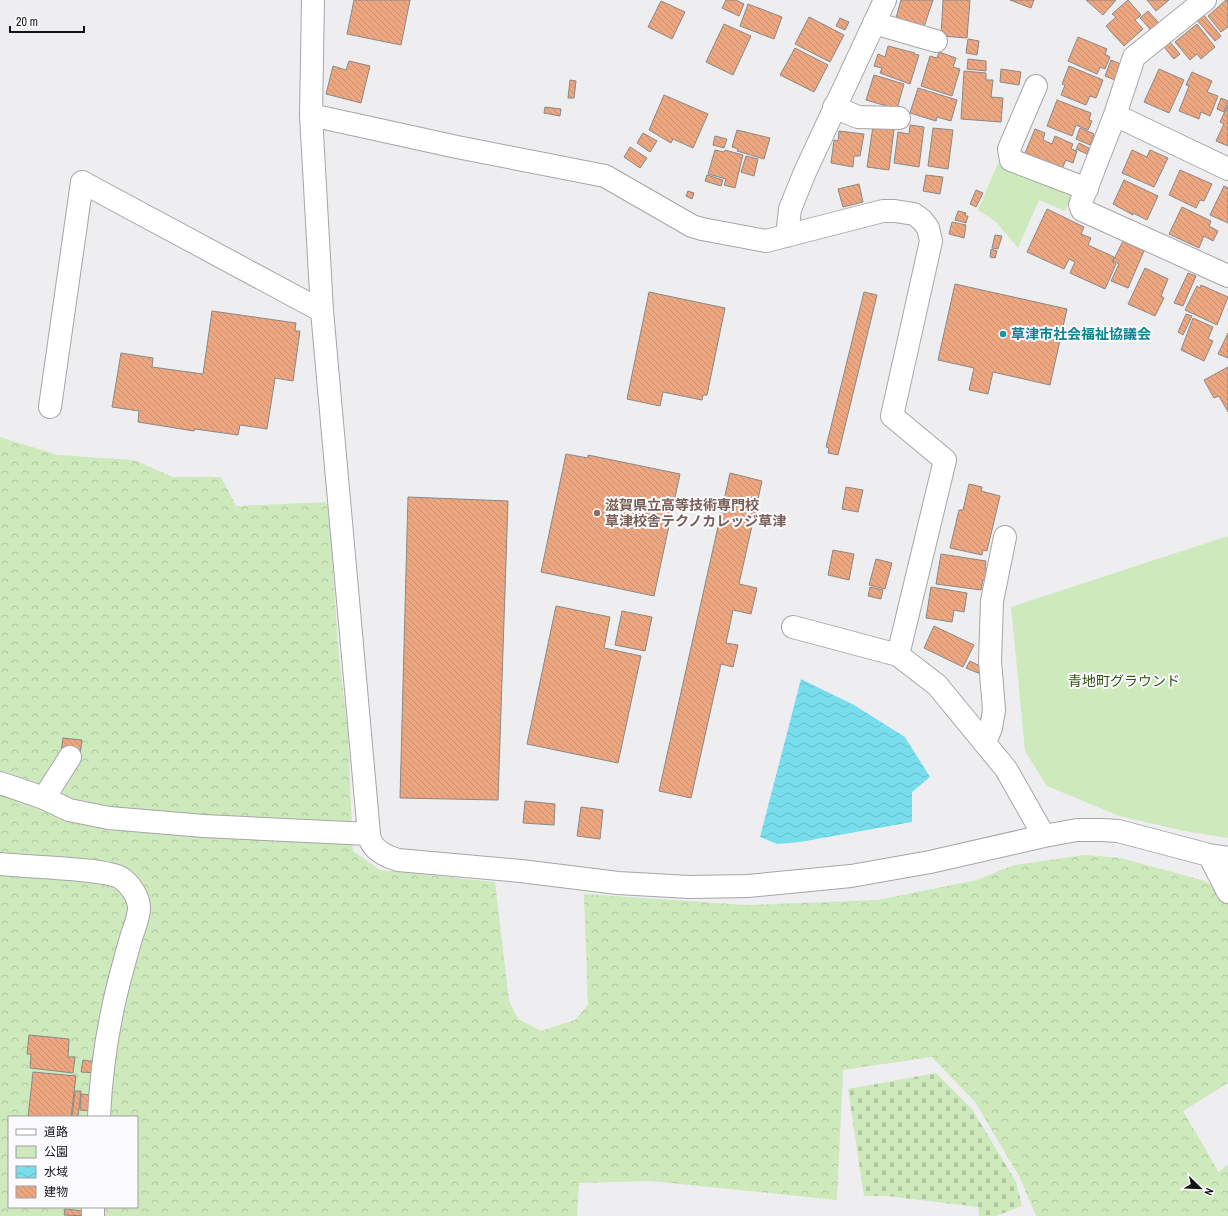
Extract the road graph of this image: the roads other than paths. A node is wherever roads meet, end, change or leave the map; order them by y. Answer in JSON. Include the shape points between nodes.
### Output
{"nodes":[{"id":1,"x":313,"y":0,"type":"edge"},
{"id":2,"x":885,"y":0,"type":"edge"},
{"id":3,"x":1205,"y":0,"type":"edge"},
{"id":4,"x":874,"y":22,"type":"junction"},
{"id":5,"x":936,"y":41,"type":"dead end"},
{"id":6,"x":1036,"y":86,"type":"dead end"},
{"id":7,"x":834,"y":107,"type":"junction"},
{"id":8,"x":311,"y":115,"type":"junction"},
{"id":9,"x":1115,"y":115,"type":"junction"},
{"id":10,"x":899,"y":118,"type":"dead end"},
{"id":11,"x":1228,"y":169,"type":"edge"},
{"id":12,"x":1086,"y":189,"type":"junction"},
{"id":13,"x":787,"y":236,"type":"junction"},
{"id":14,"x":1228,"y":276,"type":"edge"},
{"id":15,"x":322,"y":311,"type":"junction"},
{"id":16,"x":50,"y":407,"type":"dead end"},
{"id":17,"x":1005,"y":537,"type":"dead end"},
{"id":18,"x":793,"y":627,"type":"dead end"},
{"id":19,"x":898,"y":655,"type":"junction"},
{"id":20,"x":985,"y":742,"type":"junction"},
{"id":21,"x":70,"y":757,"type":"dead end"},
{"id":22,"x":0,"y":783,"type":"edge"},
{"id":23,"x":44,"y":798,"type":"junction"},
{"id":24,"x":369,"y":834,"type":"junction"},
{"id":25,"x":1044,"y":836,"type":"junction"},
{"id":26,"x":1219,"y":856,"type":"edge"},
{"id":27,"x":0,"y":864,"type":"edge"},
{"id":28,"x":1228,"y":892,"type":"edge"},
{"id":29,"x":99,"y":1116,"type":"edge"}],
"edges":[{"from":1,"to":8,"type":"street"},
{"from":2,"to":4,"type":"street"},
{"from":3,"to":9,"type":"street","via":[[1134,58]]},
{"from":4,"to":5,"type":"street"},
{"from":4,"to":7,"type":"street"},
{"from":6,"to":12,"type":"street","via":[[1008,149],[1011,160]]},
{"from":7,"to":10,"type":"street","via":[[858,118]]},
{"from":7,"to":13,"type":"street","via":[[790,209]]},
{"from":8,"to":13,"type":"street","via":[[605,176],[692,226],[702,229],[766,241]]},
{"from":8,"to":15,"type":"street"},
{"from":9,"to":11,"type":"street"},
{"from":9,"to":12,"type":"street"},
{"from":12,"to":14,"type":"street","via":[[1080,205],[1082,210]]},
{"from":13,"to":19,"type":"street","via":[[883,211],[914,214],[928,228],[931,241],[892,416],[945,460]]},
{"from":15,"to":16,"type":"street","via":[[82,182]]},
{"from":15,"to":24,"type":"street"},
{"from":17,"to":20,"type":"street","via":[[992,600],[990,661],[994,710]]},
{"from":18,"to":19,"type":"street"},
{"from":19,"to":20,"type":"street","via":[[937,685]]},
{"from":20,"to":25,"type":"street","via":[[1006,769]]},
{"from":21,"to":23,"type":"street"},
{"from":22,"to":23,"type":"street"},
{"from":23,"to":24,"type":"street","via":[[69,810],[109,818],[204,826]]},
{"from":24,"to":25,"type":"street","via":[[369,839],[377,850],[398,860],[521,871],[618,884],[689,887],[748,886],[851,876],[930,862]]},
{"from":25,"to":26,"type":"street","via":[[1076,830],[1118,831]]},
{"from":26,"to":28,"type":"street"},
{"from":27,"to":29,"type":"street","via":[[120,877],[137,899],[137,922],[110,1023]]}]}
